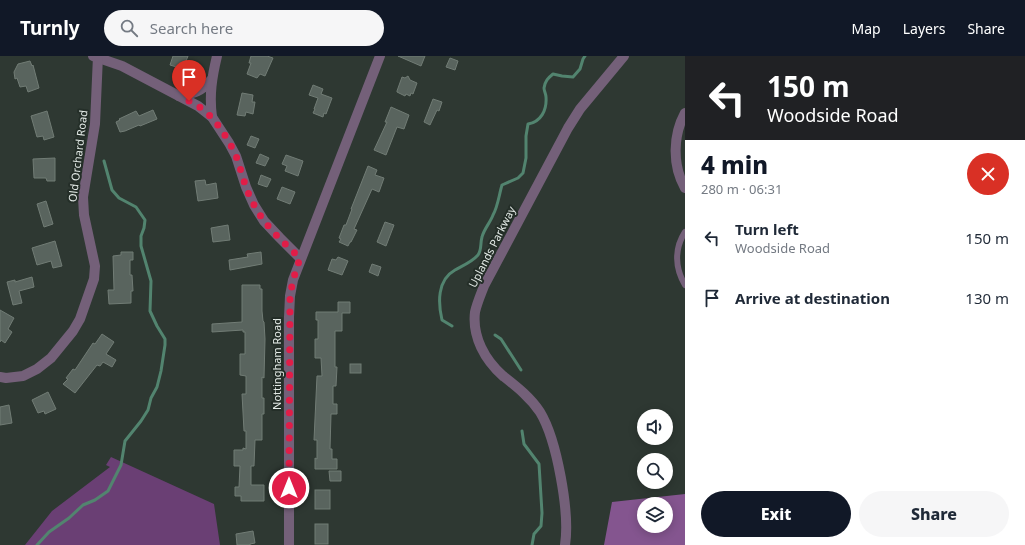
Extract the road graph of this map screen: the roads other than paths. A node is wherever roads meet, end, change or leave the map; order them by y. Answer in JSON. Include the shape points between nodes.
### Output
{"nodes":[{"id":1,"x":217,"y":56,"type":"edge"},
{"id":2,"x":380,"y":56,"type":"edge"},
{"id":3,"x":624,"y":56,"type":"edge"},
{"id":4,"x":96,"y":57,"type":"edge"},
{"id":5,"x":211,"y":80,"type":"junction"},
{"id":6,"x":179,"y":96,"type":"junction"},
{"id":7,"x":685,"y":113,"type":"edge"},
{"id":8,"x":212,"y":117,"type":"junction"},
{"id":9,"x":685,"y":188,"type":"edge"},
{"id":10,"x":685,"y":232,"type":"edge"},
{"id":11,"x":300,"y":258,"type":"junction"},
{"id":12,"x":685,"y":285,"type":"edge"},
{"id":13,"x":0,"y":377,"type":"edge"},
{"id":14,"x":289,"y":545,"type":"edge"},
{"id":15,"x":565,"y":545,"type":"edge"}],
"edges":[{"from":1,"to":5,"type":"street"},
{"from":2,"to":11,"type":"street","name":"Nottingham Road"},
{"from":3,"to":15,"type":"street","name":"Uplands Parkway","via":[[580,109],[568,128],[484,286],[475,312],[477,339],[491,364],[532,401],[549,432],[564,498],[567,527]]},
{"from":4,"to":6,"type":"street","via":[[122,66]]},
{"from":4,"to":13,"type":"street","name":"Old Orchard Road","via":[[95,124],[83,197],[84,215],[95,266],[94,279],[80,319],[51,358],[23,376]]},
{"from":5,"to":6,"type":"street","via":[[203,89]]},
{"from":5,"to":8,"type":"street"},
{"from":6,"to":8,"type":"street"},
{"from":7,"to":9,"type":"street","via":[[679,127],[676,148],[678,171]]},
{"from":8,"to":11,"type":"street","via":[[236,156],[254,205],[264,221]]},
{"from":10,"to":12,"type":"lane","via":[[679,244],[677,262]]},
{"from":11,"to":14,"type":"street","name":"Nottingham Road","via":[[290,296]]}]}
